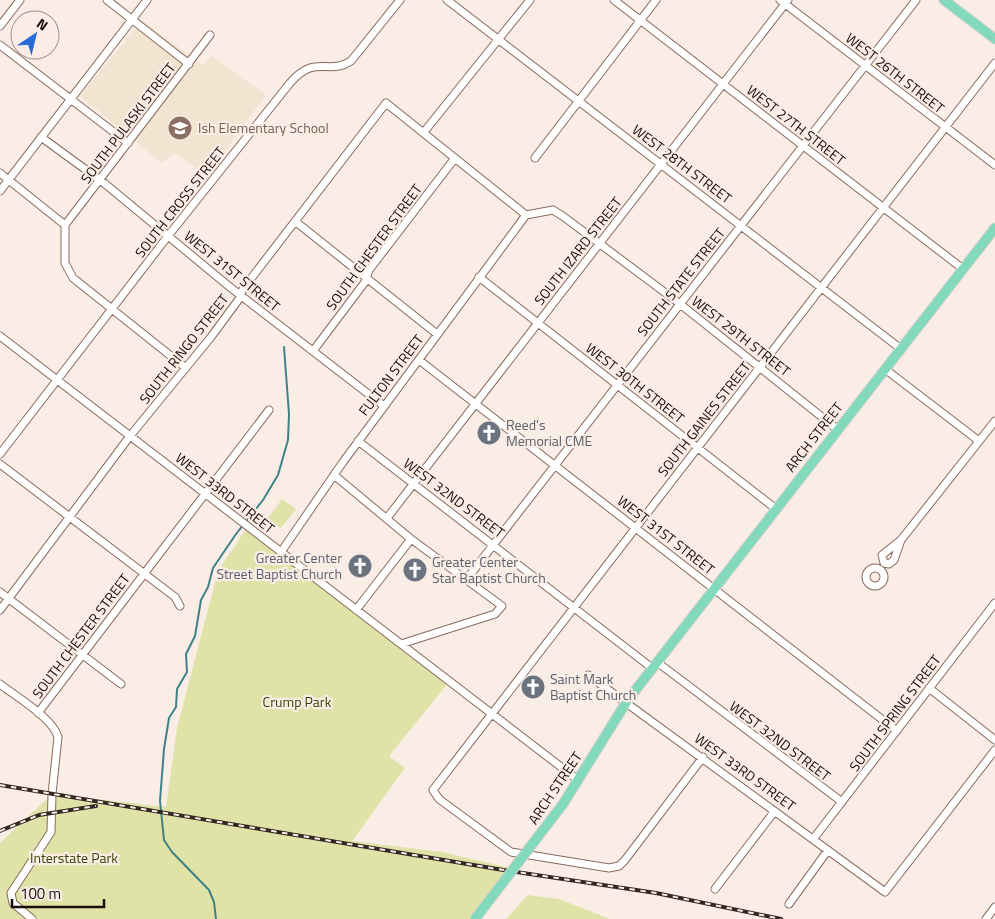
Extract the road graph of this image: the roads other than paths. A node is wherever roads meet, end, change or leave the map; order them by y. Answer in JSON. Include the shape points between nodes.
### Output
{"nodes":[{"id":1,"x":20,"y":0,"type":"edge"},
{"id":2,"x":107,"y":0,"type":"edge"},
{"id":3,"x":147,"y":0,"type":"edge"},
{"id":4,"x":400,"y":0,"type":"edge"},
{"id":5,"x":447,"y":0,"type":"edge"},
{"id":6,"x":530,"y":0,"type":"edge"},
{"id":7,"x":614,"y":0,"type":"edge"},
{"id":8,"x":656,"y":0,"type":"edge"},
{"id":9,"x":916,"y":0,"type":"edge"},
{"id":10,"x":944,"y":0,"type":"edge"},
{"id":11,"x":784,"y":1,"type":"edge"},
{"id":12,"x":132,"y":19,"type":"junction"},
{"id":13,"x":640,"y":20,"type":"junction"},
{"id":14,"x":0,"y":26,"type":"edge"},
{"id":15,"x":210,"y":35,"type":"dead end"},
{"id":16,"x":995,"y":39,"type":"edge"},
{"id":17,"x":499,"y":40,"type":"junction"},
{"id":18,"x":0,"y":45,"type":"edge"},
{"id":19,"x":995,"y":63,"type":"edge"},
{"id":20,"x":189,"y":64,"type":"junction"},
{"id":21,"x":866,"y":66,"type":"junction"},
{"id":22,"x":723,"y":84,"type":"junction"},
{"id":23,"x":70,"y":99,"type":"junction"},
{"id":24,"x":578,"y":100,"type":"junction"},
{"id":25,"x":946,"y":127,"type":"junction"},
{"id":26,"x":424,"y":132,"type":"junction"},
{"id":27,"x":41,"y":138,"type":"junction"},
{"id":28,"x":128,"y":143,"type":"junction"},
{"id":29,"x":803,"y":146,"type":"junction"},
{"id":30,"x":454,"y":158,"type":"junction"},
{"id":31,"x":535,"y":158,"type":"dead end"},
{"id":32,"x":661,"y":164,"type":"junction"},
{"id":33,"x":995,"y":165,"type":"edge"},
{"id":34,"x":0,"y":173,"type":"edge"},
{"id":35,"x":8,"y":180,"type":"junction"},
{"id":36,"x":100,"y":180,"type":"junction"},
{"id":37,"x":0,"y":191,"type":"edge"},
{"id":38,"x":884,"y":207,"type":"junction"},
{"id":39,"x":526,"y":215,"type":"junction"},
{"id":40,"x":296,"y":222,"type":"junction"},
{"id":41,"x":65,"y":225,"type":"junction"},
{"id":42,"x":741,"y":226,"type":"junction"},
{"id":43,"x":995,"y":228,"type":"edge"},
{"id":44,"x":168,"y":236,"type":"junction"},
{"id":45,"x":599,"y":244,"type":"junction"},
{"id":46,"x":963,"y":269,"type":"junction"},
{"id":47,"x":479,"y":277,"type":"junction"},
{"id":48,"x":367,"y":278,"type":"junction"},
{"id":49,"x":821,"y":288,"type":"junction"},
{"id":50,"x":241,"y":295,"type":"junction"},
{"id":51,"x":680,"y":305,"type":"junction"},
{"id":52,"x":112,"y":308,"type":"junction"},
{"id":53,"x":538,"y":323,"type":"junction"},
{"id":54,"x":437,"y":334,"type":"junction"},
{"id":55,"x":0,"y":336,"type":"edge"},
{"id":56,"x":901,"y":349,"type":"junction"},
{"id":57,"x":313,"y":351,"type":"junction"},
{"id":58,"x":419,"y":360,"type":"junction"},
{"id":59,"x":186,"y":368,"type":"junction"},
{"id":60,"x":760,"y":368,"type":"junction"},
{"id":61,"x":886,"y":369,"type":"junction"},
{"id":62,"x":56,"y":379,"type":"junction"},
{"id":63,"x":618,"y":385,"type":"junction"},
{"id":64,"x":476,"y":403,"type":"junction"},
{"id":65,"x":384,"y":406,"type":"junction"},
{"id":66,"x":268,"y":410,"type":"dead end"},
{"id":67,"x":995,"y":421,"type":"edge"},
{"id":68,"x":837,"y":429,"type":"junction"},
{"id":69,"x":130,"y":436,"type":"junction"},
{"id":70,"x":358,"y":441,"type":"junction"},
{"id":71,"x":980,"y":441,"type":"junction"},
{"id":72,"x":698,"y":448,"type":"junction"},
{"id":73,"x":0,"y":454,"type":"edge"},
{"id":74,"x":0,"y":464,"type":"edge"},
{"id":75,"x":554,"y":465,"type":"junction"},
{"id":76,"x":334,"y":475,"type":"junction"},
{"id":77,"x":414,"y":483,"type":"junction"},
{"id":78,"x":205,"y":493,"type":"junction"},
{"id":79,"x":776,"y":508,"type":"junction"},
{"id":80,"x":70,"y":518,"type":"junction"},
{"id":81,"x":387,"y":518,"type":"junction"},
{"id":82,"x":636,"y":528,"type":"junction"},
{"id":83,"x":412,"y":539,"type":"junction"},
{"id":84,"x":494,"y":544,"type":"junction"},
{"id":85,"x":281,"y":552,"type":"junction"},
{"id":86,"x":882,"y":566,"type":"dead end"},
{"id":87,"x":144,"y":573,"type":"junction"},
{"id":88,"x":466,"y":580,"type":"junction"},
{"id":89,"x":714,"y":588,"type":"junction"},
{"id":90,"x":0,"y":592,"type":"edge"},
{"id":91,"x":8,"y":599,"type":"junction"},
{"id":92,"x":995,"y":603,"type":"edge"},
{"id":93,"x":180,"y":606,"type":"dead end"},
{"id":94,"x":574,"y":607,"type":"junction"},
{"id":95,"x":0,"y":610,"type":"edge"},
{"id":96,"x":356,"y":610,"type":"junction"},
{"id":97,"x":402,"y":644,"type":"junction"},
{"id":98,"x":81,"y":654,"type":"junction"},
{"id":99,"x":654,"y":665,"type":"junction"},
{"id":100,"x":588,"y":675,"type":"dead end"},
{"id":101,"x":0,"y":684,"type":"edge"},
{"id":102,"x":121,"y":684,"type":"dead end"},
{"id":103,"x":928,"y":688,"type":"junction"},
{"id":104,"x":627,"y":701,"type":"junction"},
{"id":105,"x":38,"y":713,"type":"junction"},
{"id":106,"x":491,"y":714,"type":"junction"},
{"id":107,"x":897,"y":731,"type":"junction"},
{"id":108,"x":995,"y":740,"type":"edge"},
{"id":109,"x":995,"y":750,"type":"edge"},
{"id":110,"x":703,"y":757,"type":"junction"},
{"id":111,"x":578,"y":780,"type":"junction"},
{"id":112,"x":842,"y":802,"type":"junction"},
{"id":113,"x":774,"y":812,"type":"junction"},
{"id":114,"x":814,"y":838,"type":"junction"},
{"id":115,"x":828,"y":850,"type":"junction"},
{"id":116,"x":715,"y":889,"type":"dead end"},
{"id":117,"x":789,"y":904,"type":"dead end"},
{"id":118,"x":995,"y":907,"type":"edge"},
{"id":119,"x":32,"y":919,"type":"edge"},
{"id":120,"x":475,"y":919,"type":"edge"},
{"id":121,"x":986,"y":919,"type":"edge"}],
"edges":[{"from":1,"to":14,"type":"street"},
{"from":2,"to":12,"type":"street"},
{"from":3,"to":12,"type":"street"},
{"from":4,"to":44,"type":"street","name":"SOUTH CROSS STREET","via":[[351,61],[343,65],[311,67],[296,75]]},
{"from":5,"to":17,"type":"street","name":"WEST 28TH STREET"},
{"from":6,"to":17,"type":"street"},
{"from":7,"to":13,"type":"street","name":"WEST 27TH STREET"},
{"from":8,"to":13,"type":"street"},
{"from":9,"to":21,"type":"street","name":"SOUTH STATE STREET"},
{"from":10,"to":16,"type":"main road"},
{"from":11,"to":21,"type":"street","name":"WEST 26TH STREET"},
{"from":11,"to":22,"type":"street","name":"SOUTH IZARD STREET"},
{"from":12,"to":20,"type":"street"},
{"from":12,"to":23,"type":"street"},
{"from":13,"to":22,"type":"street","name":"WEST 27TH STREET"},
{"from":13,"to":24,"type":"street"},
{"from":15,"to":20,"type":"street","name":"SOUTH PULASKI STREET"},
{"from":17,"to":24,"type":"street","name":"WEST 28TH STREET"},
{"from":17,"to":26,"type":"street"},
{"from":18,"to":23,"type":"street"},
{"from":19,"to":25,"type":"street","name":"SOUTH GAINES STREET"},
{"from":20,"to":28,"type":"street","name":"SOUTH PULASKI STREET"},
{"from":21,"to":25,"type":"street","name":"WEST 26TH STREET"},
{"from":21,"to":29,"type":"street","name":"SOUTH STATE STREET"},
{"from":22,"to":29,"type":"street","name":"WEST 27TH STREET"},
{"from":22,"to":32,"type":"street","name":"SOUTH IZARD STREET"},
{"from":23,"to":27,"type":"street"},
{"from":23,"to":28,"type":"street"},
{"from":24,"to":31,"type":"street"},
{"from":24,"to":32,"type":"street","name":"WEST 28TH STREET"},
{"from":25,"to":33,"type":"street","name":"WEST 26TH STREET"},
{"from":25,"to":38,"type":"street","name":"SOUTH GAINES STREET"},
{"from":26,"to":30,"type":"street"},
{"from":26,"to":40,"type":"street","name":"SOUTH RINGO STREET","via":[[386,103]]},
{"from":27,"to":35,"type":"street"},
{"from":27,"to":36,"type":"street","name":"WEST 31ST STREET"},
{"from":28,"to":36,"type":"street","name":"SOUTH PULASKI STREET"},
{"from":29,"to":38,"type":"street","name":"WEST 27TH STREET"},
{"from":29,"to":42,"type":"street","name":"SOUTH STATE STREET"},
{"from":30,"to":39,"type":"street"},
{"from":30,"to":48,"type":"street","name":"SOUTH CHESTER STREET","via":[[369,270]]},
{"from":32,"to":42,"type":"street","name":"WEST 28TH STREET"},
{"from":32,"to":45,"type":"street","name":"SOUTH IZARD STREET"},
{"from":34,"to":35,"type":"street"},
{"from":35,"to":37,"type":"street"},
{"from":35,"to":41,"type":"street"},
{"from":36,"to":41,"type":"street","name":"SOUTH PULASKI STREET"},
{"from":36,"to":44,"type":"street","name":"WEST 31ST STREET"},
{"from":38,"to":46,"type":"street","name":"WEST 27TH STREET"},
{"from":38,"to":49,"type":"street","name":"SOUTH GAINES STREET"},
{"from":39,"to":45,"type":"street","name":"WEST 29TH STREET","via":[[553,210]]},
{"from":39,"to":47,"type":"street","name":"FULTON STREET"},
{"from":40,"to":48,"type":"street"},
{"from":40,"to":50,"type":"street","name":"SOUTH RINGO STREET"},
{"from":41,"to":52,"type":"street","via":[[63,248],[68,271],[78,284]]},
{"from":42,"to":49,"type":"street","name":"WEST 28TH STREET"},
{"from":42,"to":51,"type":"street","name":"SOUTH STATE STREET"},
{"from":43,"to":46,"type":"main road","name":"ARCH STREET"},
{"from":44,"to":50,"type":"street","name":"WEST 31ST STREET"},
{"from":44,"to":52,"type":"street","name":"SOUTH CROSS STREET"},
{"from":45,"to":51,"type":"street","name":"WEST 29TH STREET"},
{"from":45,"to":53,"type":"street","name":"SOUTH IZARD STREET"},
{"from":46,"to":56,"type":"main road","name":"ARCH STREET"},
{"from":47,"to":53,"type":"street","name":"WEST 30TH STREET"},
{"from":47,"to":54,"type":"street","name":"FULTON STREET"},
{"from":48,"to":54,"type":"street"},
{"from":48,"to":57,"type":"street","name":"SOUTH CHESTER STREET"},
{"from":49,"to":56,"type":"street","name":"WEST 28TH STREET"},
{"from":49,"to":60,"type":"street","name":"SOUTH GAINES STREET"},
{"from":50,"to":57,"type":"street","name":"WEST 31ST STREET"},
{"from":50,"to":59,"type":"street","name":"SOUTH RINGO STREET"},
{"from":51,"to":60,"type":"street","name":"WEST 29TH STREET"},
{"from":51,"to":63,"type":"street","name":"SOUTH STATE STREET"},
{"from":52,"to":59,"type":"street"},
{"from":52,"to":62,"type":"street","name":"SOUTH CROSS STREET"},
{"from":53,"to":63,"type":"street","name":"WEST 30TH STREET"},
{"from":53,"to":64,"type":"street","name":"SOUTH IZARD STREET"},
{"from":54,"to":58,"type":"street","name":"FULTON STREET"},
{"from":55,"to":62,"type":"street","name":"WEST 33RD STREET"},
{"from":56,"to":61,"type":"main road","name":"ARCH STREET"},
{"from":57,"to":65,"type":"street","name":"WEST 31ST STREET"},
{"from":58,"to":64,"type":"street","name":"WEST 31ST STREET"},
{"from":58,"to":65,"type":"street","name":"FULTON STREET"},
{"from":59,"to":69,"type":"street","name":"SOUTH RINGO STREET"},
{"from":60,"to":68,"type":"street","name":"WEST 29TH STREET"},
{"from":60,"to":72,"type":"street","name":"SOUTH GAINES STREET"},
{"from":61,"to":68,"type":"main road","name":"ARCH STREET"},
{"from":61,"to":71,"type":"street"},
{"from":62,"to":69,"type":"street","name":"WEST 33RD STREET"},
{"from":62,"to":73,"type":"street","name":"SOUTH CROSS STREET"},
{"from":63,"to":72,"type":"street","name":"WEST 30TH STREET"},
{"from":63,"to":75,"type":"street","name":"SOUTH STATE STREET"},
{"from":64,"to":75,"type":"street","name":"WEST 31ST STREET"},
{"from":64,"to":77,"type":"street","name":"SOUTH IZARD STREET"},
{"from":65,"to":70,"type":"street","name":"FULTON STREET"},
{"from":66,"to":78,"type":"street","name":"SOUTH CHESTER STREET"},
{"from":67,"to":71,"type":"street"},
{"from":68,"to":79,"type":"main road","name":"ARCH STREET"},
{"from":69,"to":78,"type":"street","name":"WEST 33RD STREET"},
{"from":69,"to":80,"type":"street","name":"SOUTH RINGO STREET"},
{"from":70,"to":76,"type":"street","name":"FULTON STREET"},
{"from":70,"to":77,"type":"street","name":"WEST 32ND STREET"},
{"from":71,"to":86,"type":"street","via":[[901,540],[894,560]]},
{"from":72,"to":79,"type":"street","name":"WEST 30TH STREET"},
{"from":72,"to":82,"type":"street","name":"SOUTH GAINES STREET"},
{"from":74,"to":80,"type":"street"},
{"from":75,"to":82,"type":"street","name":"WEST 31ST STREET"},
{"from":75,"to":84,"type":"street","name":"SOUTH STATE STREET"},
{"from":76,"to":81,"type":"street"},
{"from":76,"to":85,"type":"street","name":"FULTON STREET"},
{"from":77,"to":81,"type":"street","name":"SOUTH IZARD STREET"},
{"from":77,"to":84,"type":"street","name":"WEST 32ND STREET"},
{"from":78,"to":85,"type":"street","name":"WEST 33RD STREET"},
{"from":78,"to":87,"type":"street","name":"SOUTH CHESTER STREET"},
{"from":79,"to":89,"type":"main road","name":"ARCH STREET"},
{"from":80,"to":87,"type":"street"},
{"from":80,"to":91,"type":"street","name":"SOUTH RINGO STREET"},
{"from":81,"to":83,"type":"street"},
{"from":82,"to":89,"type":"street","name":"WEST 31ST STREET"},
{"from":82,"to":94,"type":"street","name":"SOUTH GAINES STREET"},
{"from":83,"to":88,"type":"street"},
{"from":83,"to":96,"type":"street"},
{"from":84,"to":88,"type":"street","name":"SOUTH STATE STREET"},
{"from":84,"to":94,"type":"street","name":"WEST 32ND STREET"},
{"from":85,"to":96,"type":"street","name":"WEST 33RD STREET"},
{"from":87,"to":93,"type":"street","via":[[175,597]]},
{"from":87,"to":98,"type":"street","name":"SOUTH CHESTER STREET"},
{"from":88,"to":97,"type":"street","via":[[502,606],[495,614]]},
{"from":89,"to":99,"type":"main road","name":"ARCH STREET"},
{"from":89,"to":107,"type":"street","name":"WEST 31ST STREET"},
{"from":90,"to":91,"type":"street"},
{"from":91,"to":95,"type":"street","name":"SOUTH RINGO STREET"},
{"from":91,"to":98,"type":"street"},
{"from":92,"to":103,"type":"street","name":"SOUTH SPRING STREET"},
{"from":94,"to":99,"type":"street","name":"WEST 32ND STREET"},
{"from":94,"to":106,"type":"street","name":"SOUTH GAINES STREET"},
{"from":96,"to":97,"type":"street","name":"WEST 33RD STREET"},
{"from":97,"to":106,"type":"street","name":"WEST 33RD STREET"},
{"from":98,"to":102,"type":"street"},
{"from":98,"to":105,"type":"street","name":"SOUTH CHESTER STREET"},
{"from":99,"to":104,"type":"main road","name":"ARCH STREET"},
{"from":99,"to":112,"type":"street","name":"WEST 32ND STREET"},
{"from":100,"to":104,"type":"street","name":"WEST 33RD STREET"},
{"from":101,"to":105,"type":"street"},
{"from":103,"to":107,"type":"street","name":"SOUTH SPRING STREET"},
{"from":103,"to":108,"type":"street"},
{"from":104,"to":110,"type":"street","name":"WEST 33RD STREET"},
{"from":104,"to":111,"type":"main road","name":"ARCH STREET"},
{"from":105,"to":119,"type":"street","name":"SOUTH CHESTER STREET","via":[[55,729],[58,737],[52,794],[53,826],[10,896],[13,903]]},
{"from":106,"to":110,"type":"street","name":"SOUTH GAINES STREET","via":[[433,790],[445,804],[510,852],[603,868],[619,866]]},
{"from":106,"to":111,"type":"street","name":"WEST 33RD STREET"},
{"from":107,"to":112,"type":"street","name":"SOUTH SPRING STREET"},
{"from":109,"to":115,"type":"street","name":"WEST 33RD STREET","via":[[885,892]]},
{"from":110,"to":113,"type":"street","name":"WEST 33RD STREET"},
{"from":111,"to":120,"type":"main road","name":"ARCH STREET","bridge":true},
{"from":112,"to":114,"type":"street","name":"SOUTH SPRING STREET"},
{"from":113,"to":114,"type":"street","name":"WEST 33RD STREET"},
{"from":113,"to":116,"type":"street"},
{"from":114,"to":115,"type":"street","name":"WEST 33RD STREET"},
{"from":115,"to":117,"type":"street"},
{"from":118,"to":121,"type":"street"}]}
